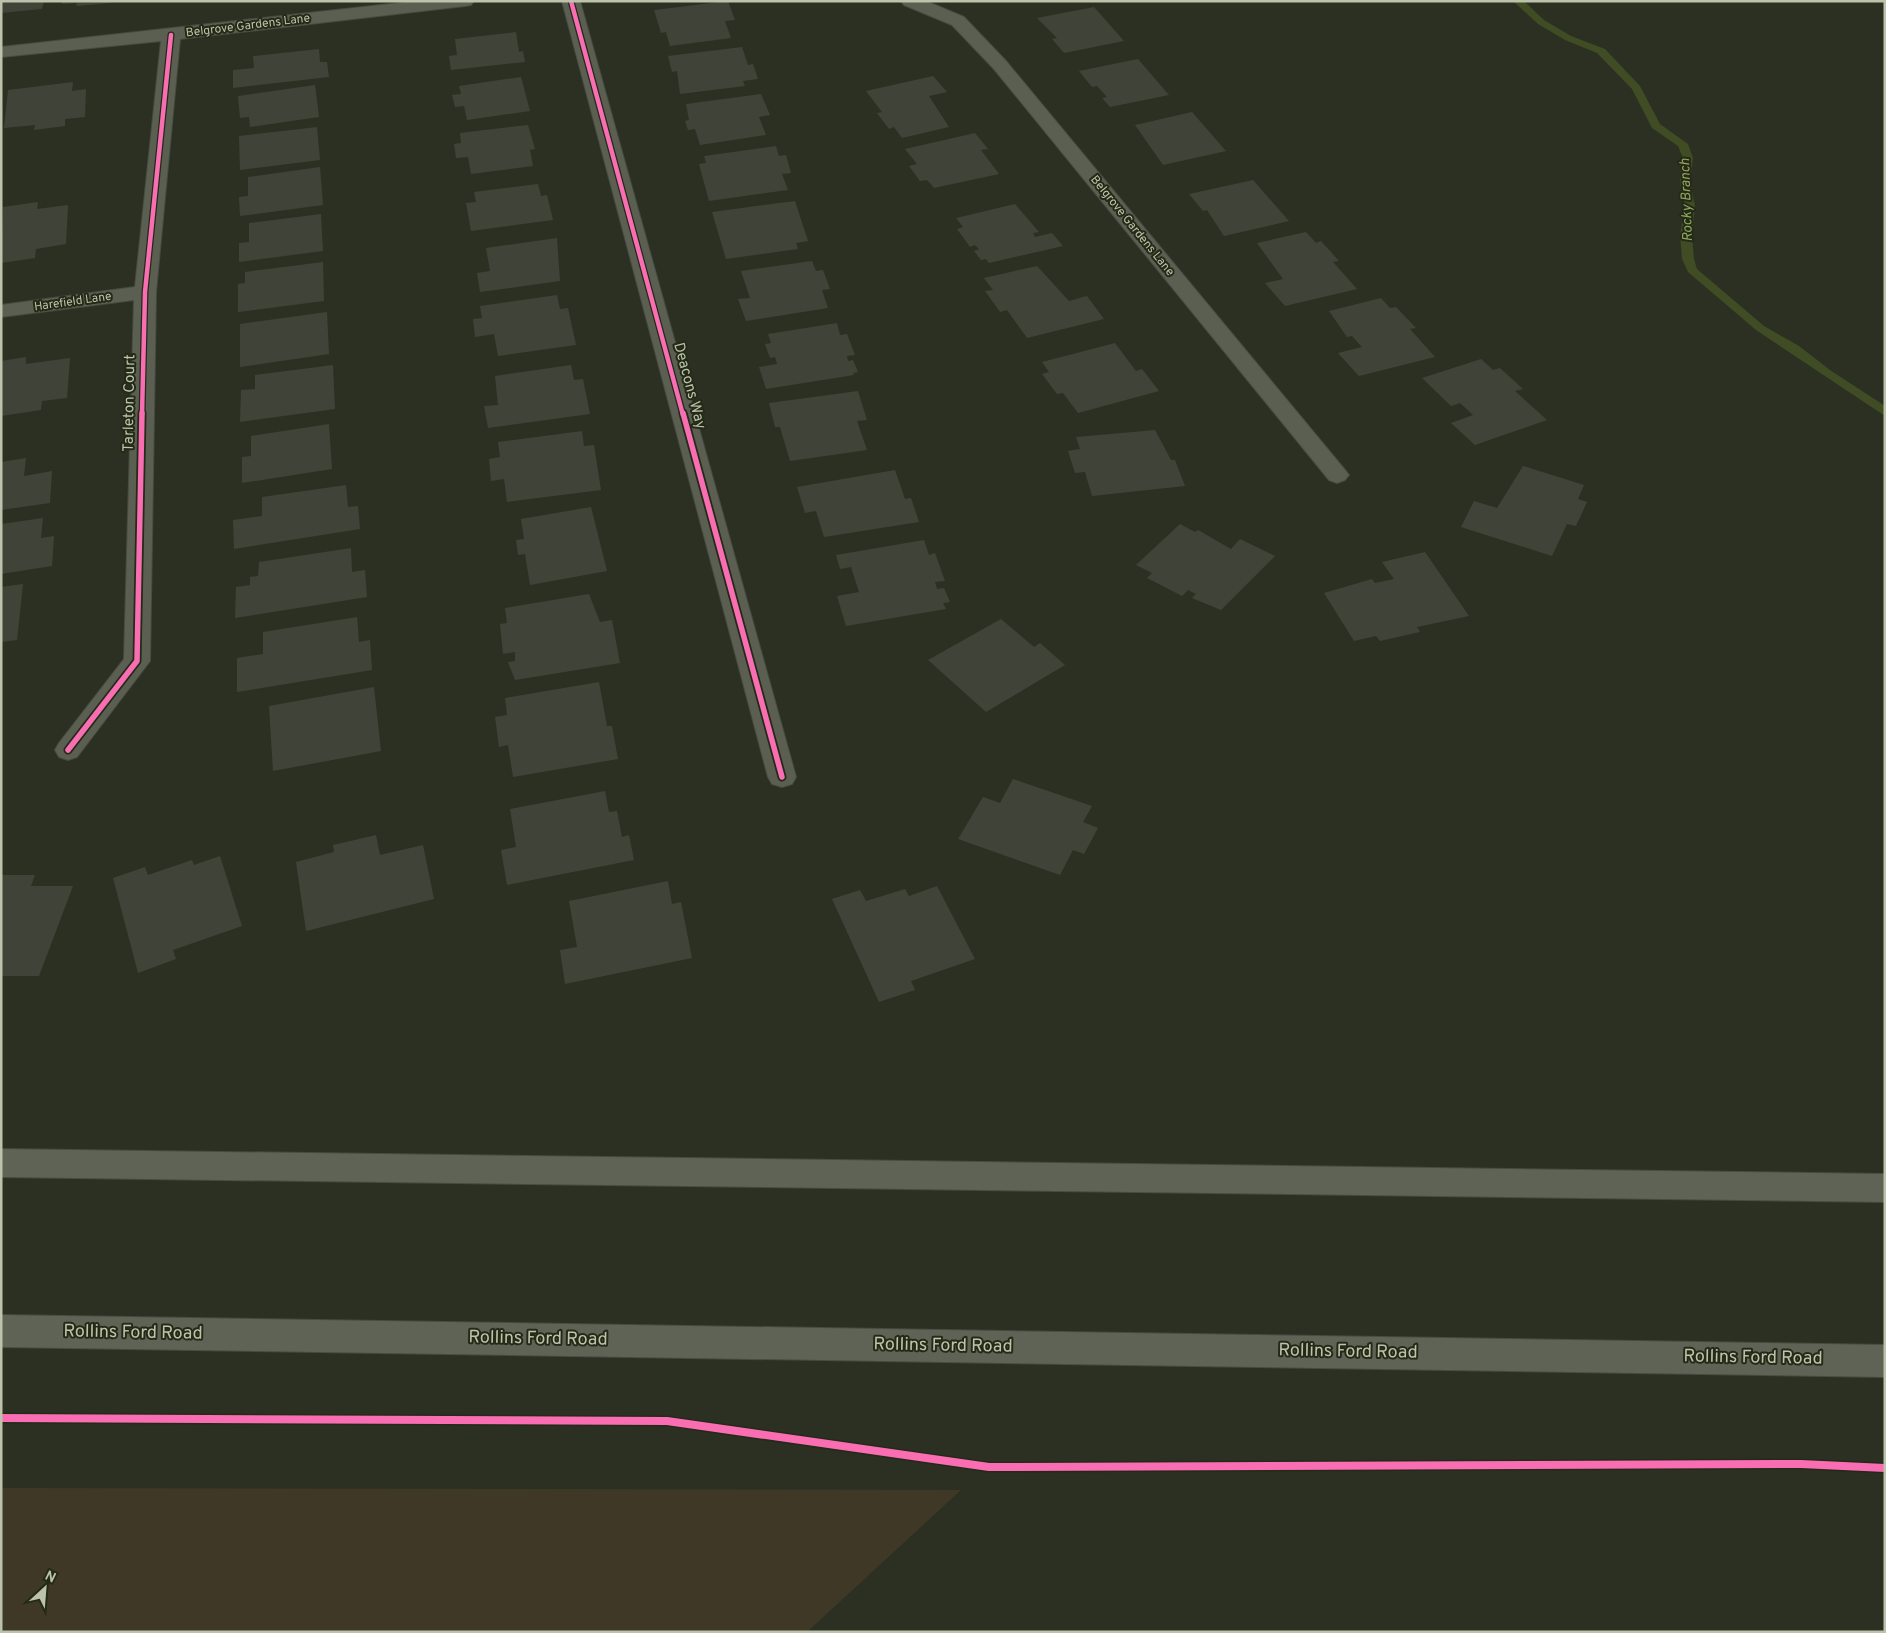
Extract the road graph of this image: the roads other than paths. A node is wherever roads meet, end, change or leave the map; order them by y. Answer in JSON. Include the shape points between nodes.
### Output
{"nodes":[{"id":1,"x":465,"y":1,"type":"edge"},
{"id":2,"x":571,"y":1,"type":"edge"},
{"id":3,"x":910,"y":1,"type":"edge"},
{"id":4,"x":171,"y":35,"type":"junction"},
{"id":5,"x":1,"y":52,"type":"edge"},
{"id":6,"x":145,"y":292,"type":"junction"},
{"id":7,"x":1,"y":312,"type":"edge"},
{"id":8,"x":1337,"y":475,"type":"dead end"},
{"id":9,"x":68,"y":750,"type":"dead end"},
{"id":10,"x":782,"y":777,"type":"dead end"},
{"id":11,"x":1,"y":1163,"type":"edge"},
{"id":12,"x":1885,"y":1188,"type":"edge"},
{"id":13,"x":1,"y":1331,"type":"edge"},
{"id":14,"x":1885,"y":1360,"type":"edge"}],
"edges":[{"from":1,"to":4,"type":"street","name":"Belgrove Gardens Lane"},
{"from":2,"to":10,"type":"street","name":"Deacons Way"},
{"from":3,"to":8,"type":"street","name":"Belgrove Gardens Lane","via":[[958,21],[1000,65]]},
{"from":4,"to":5,"type":"street","name":"Belgrove Gardens Lane"},
{"from":4,"to":6,"type":"street","name":"Tarleton Court"},
{"from":6,"to":7,"type":"street","name":"Harefield Lane"},
{"from":6,"to":9,"type":"street","name":"Tarleton Court","via":[[137,661]]},
{"from":11,"to":12,"type":"main road"},
{"from":13,"to":14,"type":"main road","name":"Rollins Ford Road"}]}
